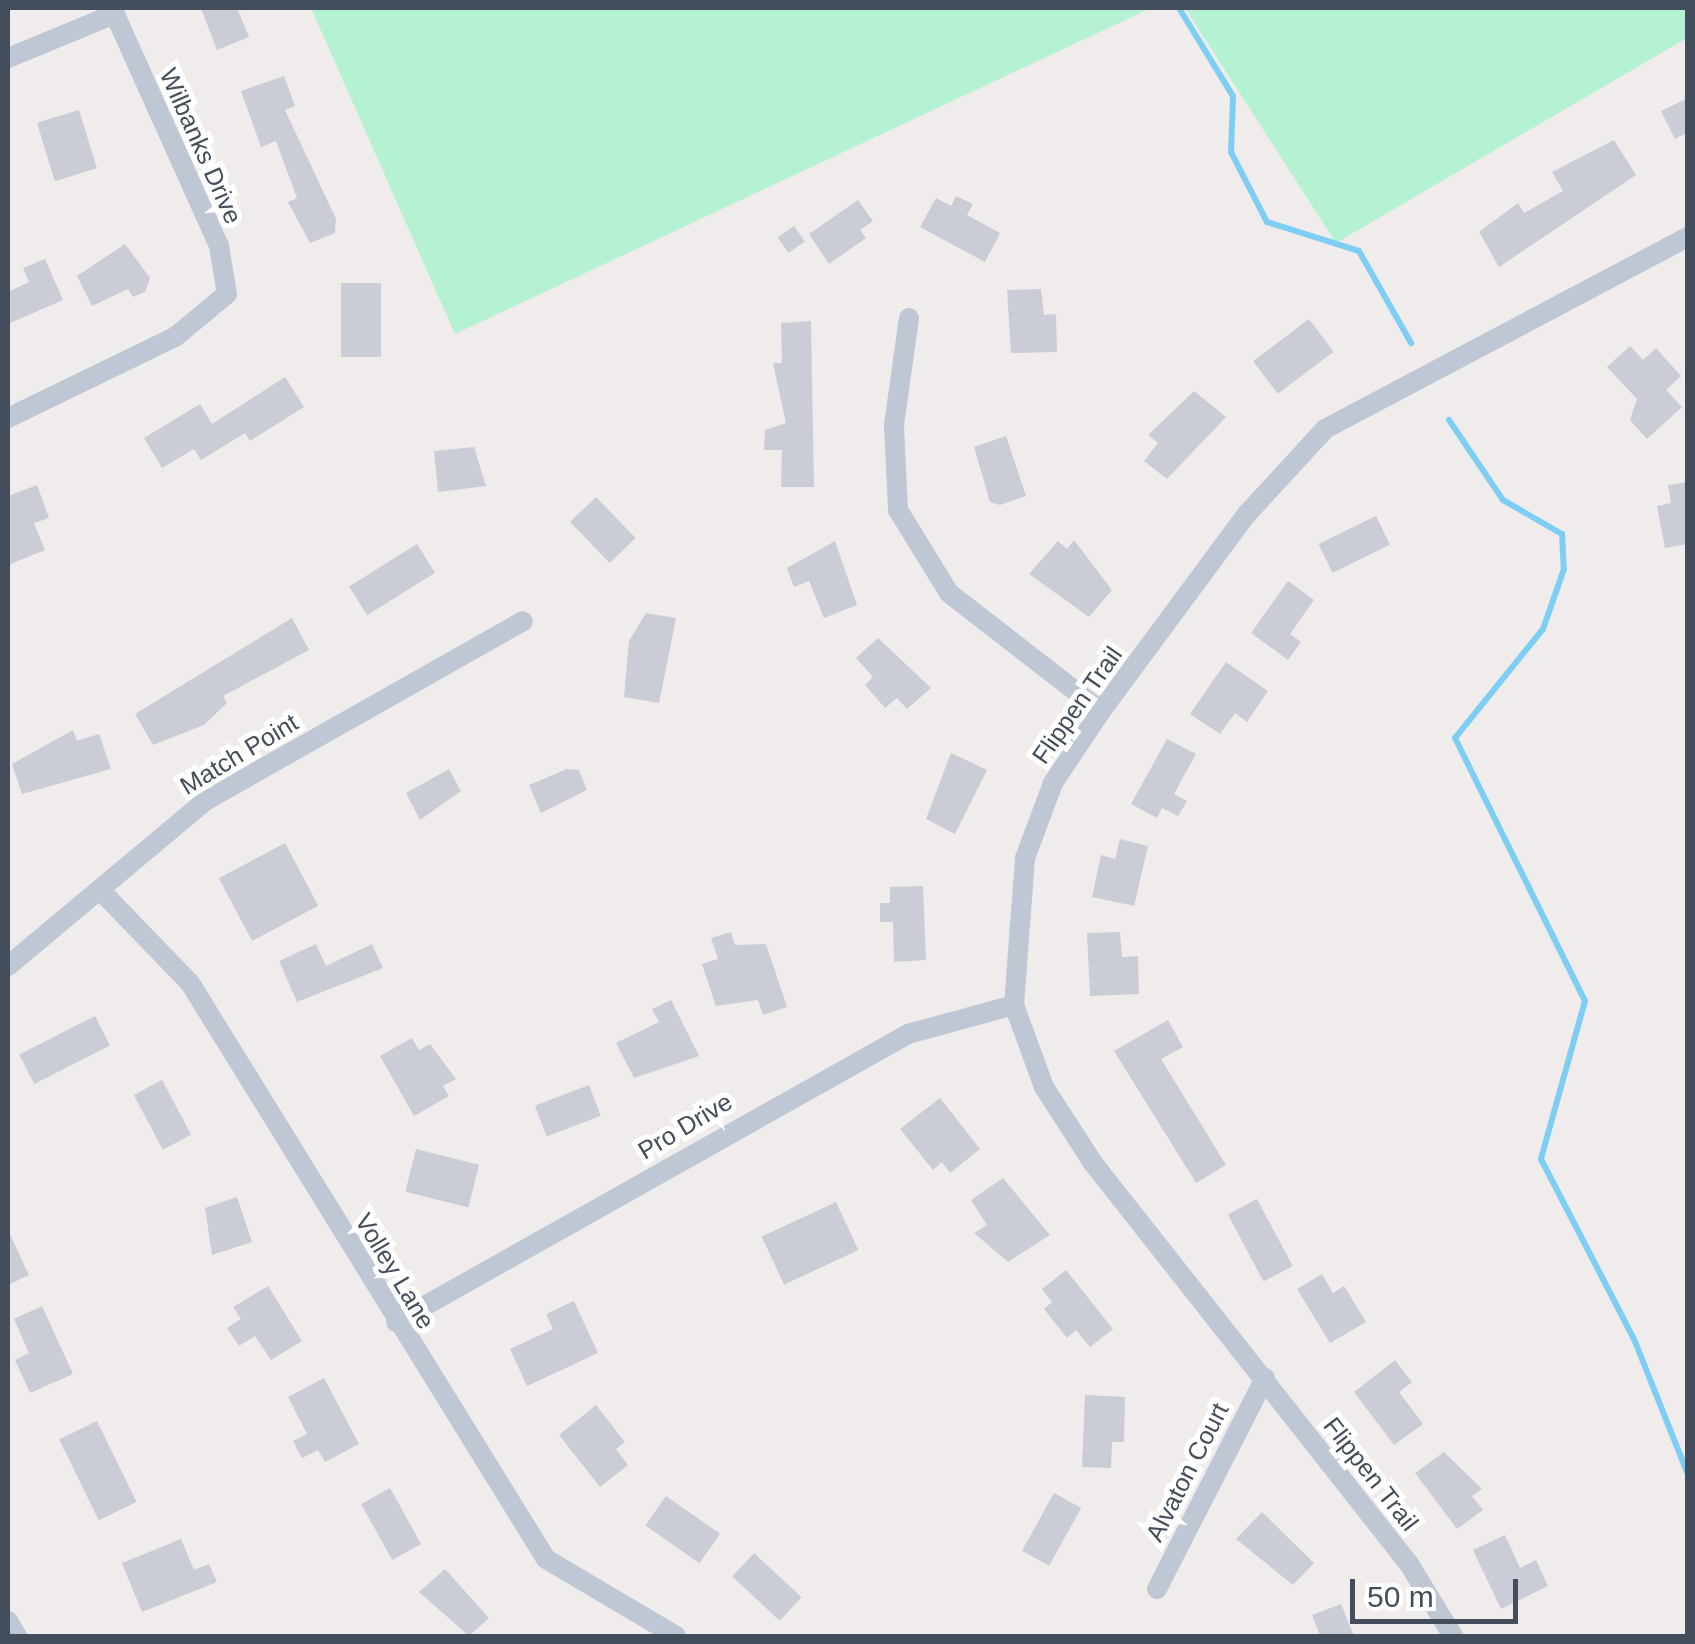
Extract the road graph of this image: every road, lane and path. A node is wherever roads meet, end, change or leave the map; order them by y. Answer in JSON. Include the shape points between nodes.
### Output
{"nodes":[{"id":1,"x":114,"y":10,"type":"edge"},
{"id":2,"x":8,"y":58,"type":"edge"},
{"id":3,"x":1685,"y":244,"type":"edge"},
{"id":4,"x":909,"y":318,"type":"dead end"},
{"id":5,"x":8,"y":418,"type":"edge"},
{"id":6,"x":523,"y":621,"type":"dead end"},
{"id":7,"x":1101,"y":711,"type":"junction"},
{"id":8,"x":103,"y":894,"type":"junction"},
{"id":9,"x":8,"y":966,"type":"edge"},
{"id":10,"x":1014,"y":1005,"type":"junction"},
{"id":11,"x":396,"y":1322,"type":"junction"},
{"id":12,"x":1265,"y":1378,"type":"junction"},
{"id":13,"x":1156,"y":1590,"type":"dead end"},
{"id":14,"x":8,"y":1621,"type":"edge"},
{"id":15,"x":16,"y":1636,"type":"edge"},
{"id":16,"x":676,"y":1636,"type":"edge"},
{"id":17,"x":1452,"y":1636,"type":"edge"}],
"edges":[{"from":1,"to":2,"type":"street"},
{"from":1,"to":5,"type":"street","name":"Wilbanks Drive","via":[[219,246],[227,294],[175,337]]},
{"from":3,"to":7,"type":"street","name":"Flippen Trail","via":[[1325,430],[1246,514]]},
{"from":4,"to":7,"type":"street","via":[[894,425],[898,510],[949,593]]},
{"from":6,"to":8,"type":"street","name":"Match Point","via":[[205,801],[145,845]]},
{"from":7,"to":10,"type":"street","name":"Flippen Trail","via":[[1052,783],[1025,858]]},
{"from":8,"to":9,"type":"street","name":"Match Point"},
{"from":8,"to":11,"type":"street","name":"Volley Lane","via":[[190,984]]},
{"from":10,"to":11,"type":"street","name":"Pro Drive","via":[[908,1034]]},
{"from":10,"to":12,"type":"street","name":"Flippen Trail","via":[[1044,1087],[1094,1163]]},
{"from":11,"to":16,"type":"street","name":"Volley Lane","via":[[546,1559]]},
{"from":12,"to":13,"type":"street","name":"Alvaton Court"},
{"from":12,"to":17,"type":"street","name":"Flippen Trail","via":[[1409,1564]]},
{"from":14,"to":15,"type":"street"}]}
